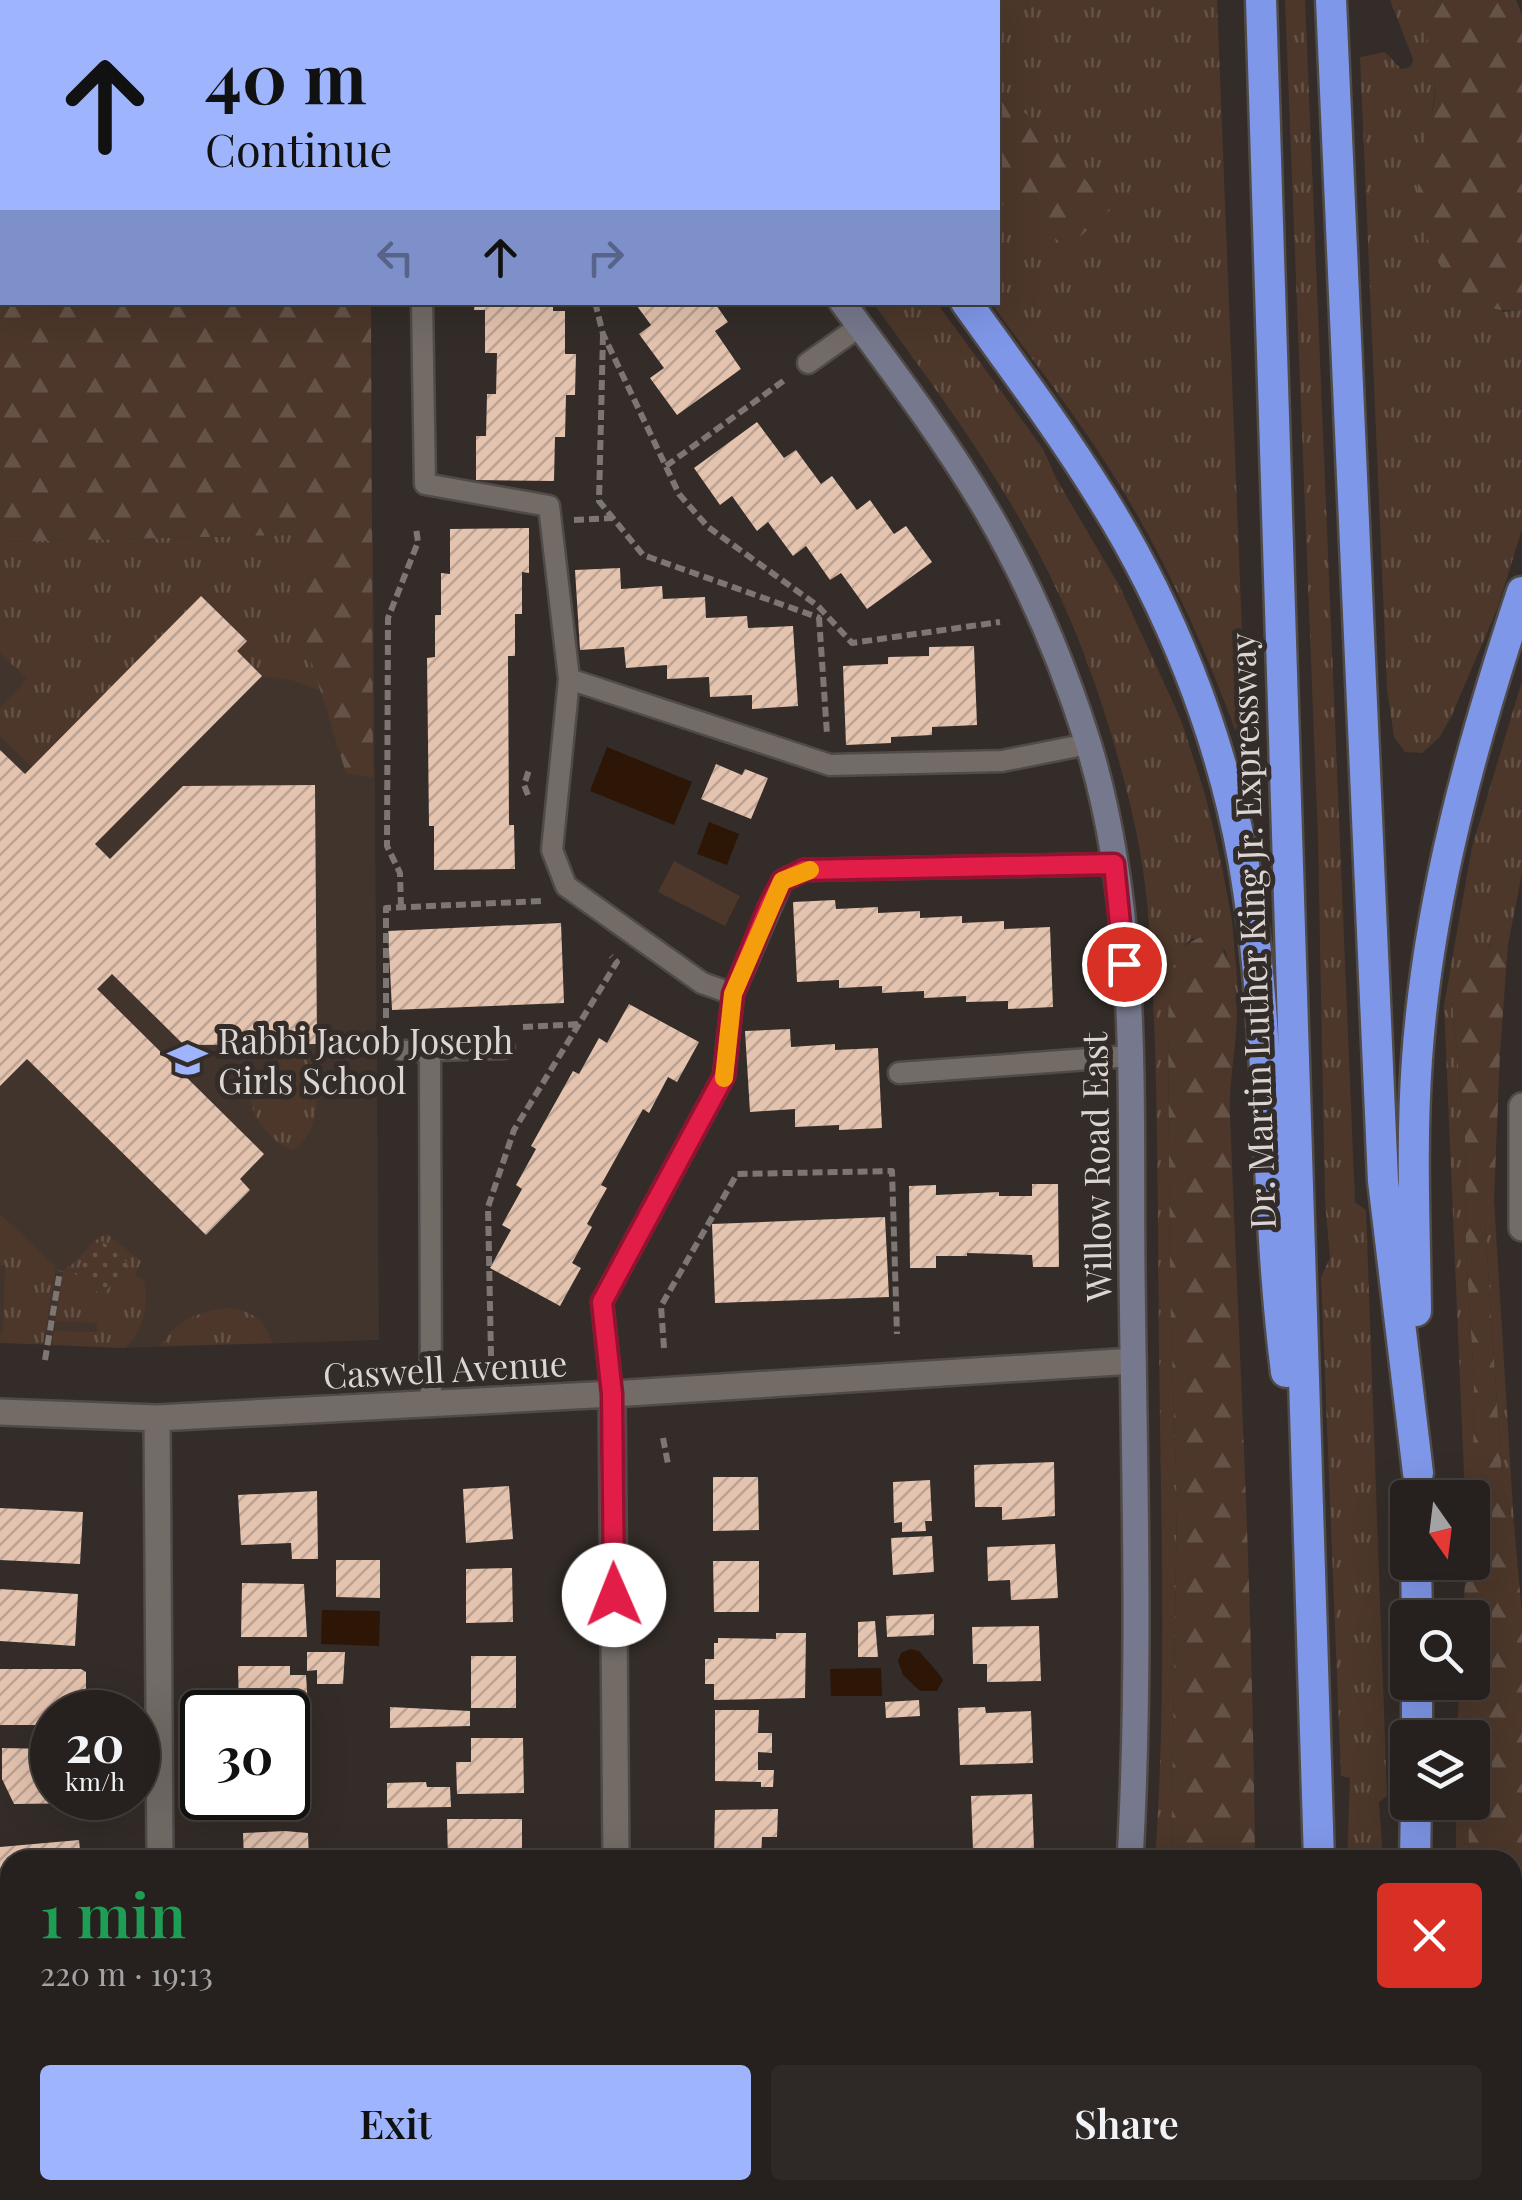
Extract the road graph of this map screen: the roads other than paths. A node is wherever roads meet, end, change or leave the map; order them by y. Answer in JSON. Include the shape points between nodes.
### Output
{"nodes":[{"id":1,"x":1260,"y":0,"type":"edge"},
{"id":2,"x":1331,"y":0,"type":"edge"},
{"id":3,"x":422,"y":305,"type":"edge"},
{"id":4,"x":844,"y":305,"type":"edge"},
{"id":5,"x":968,"y":305,"type":"edge"},
{"id":6,"x":860,"y":326,"type":"junction"},
{"id":7,"x":808,"y":363,"type":"road end"},
{"id":8,"x":1522,"y":592,"type":"edge"},
{"id":9,"x":1522,"y":636,"type":"edge"},
{"id":10,"x":569,"y":679,"type":"junction"},
{"id":11,"x":1088,"y":744,"type":"junction"},
{"id":12,"x":1456,"y":824,"type":"junction"},
{"id":13,"x":1114,"y":864,"type":"junction"},
{"id":14,"x":733,"y":994,"type":"junction"},
{"id":15,"x":404,"y":1042,"type":"road end"},
{"id":16,"x":504,"y":1048,"type":"dead end"},
{"id":17,"x":430,"y":1050,"type":"junction"},
{"id":18,"x":1129,"y":1056,"type":"junction"},
{"id":19,"x":899,"y":1073,"type":"dead end"},
{"id":20,"x":1522,"y":1106,"type":"edge"},
{"id":21,"x":1522,"y":1228,"type":"edge"},
{"id":22,"x":1133,"y":1360,"type":"junction"},
{"id":23,"x":612,"y":1394,"type":"junction"},
{"id":24,"x":431,"y":1403,"type":"junction"},
{"id":25,"x":0,"y":1412,"type":"edge"},
{"id":26,"x":157,"y":1418,"type":"junction"},
{"id":27,"x":1417,"y":1480,"type":"edge"},
{"id":28,"x":1418,"y":1480,"type":"edge"},
{"id":29,"x":1309,"y":1554,"type":"junction"},
{"id":30,"x":1416,"y":1820,"type":"edge"},
{"id":31,"x":160,"y":1850,"type":"edge"},
{"id":32,"x":616,"y":1850,"type":"edge"},
{"id":33,"x":1130,"y":1850,"type":"edge"},
{"id":34,"x":1318,"y":1850,"type":"edge"},
{"id":35,"x":1415,"y":1850,"type":"edge"}],
"edges":[{"from":1,"to":29,"type":"highway","name":"Dr. Martin Luther King Jr. Expressway"},
{"from":2,"to":27,"type":"highway","via":[[1383,1182]]},
{"from":3,"to":10,"type":"lane","via":[[425,484],[549,506]]},
{"from":4,"to":6,"type":"main road","name":"Willow Road East"},
{"from":5,"to":29,"type":"highway","via":[[1133,552],[1198,699],[1233,812],[1257,969],[1275,1286]]},
{"from":6,"to":7,"type":"lane"},
{"from":6,"to":11,"type":"main road","name":"Willow Road East","via":[[995,526],[1047,632]]},
{"from":8,"to":12,"type":"highway"},
{"from":9,"to":12,"type":"highway"},
{"from":10,"to":11,"type":"lane","via":[[830,765],[1002,761]]},
{"from":10,"to":14,"type":"lane","via":[[552,850],[566,886],[688,974]]},
{"from":11,"to":13,"type":"main road","name":"Willow Road East"},
{"from":12,"to":28,"type":"highway","via":[[1440,886],[1417,1058]]},
{"from":13,"to":14,"type":"lane","via":[[804,870],[782,881]]},
{"from":13,"to":18,"type":"main road","name":"Willow Road East"},
{"from":14,"to":23,"type":"lane","via":[[724,1076],[602,1302]]},
{"from":15,"to":17,"type":"lane"},
{"from":16,"to":17,"type":"lane"},
{"from":17,"to":24,"type":"lane"},
{"from":18,"to":19,"type":"lane"},
{"from":18,"to":22,"type":"main road","name":"Willow Road East"},
{"from":20,"to":21,"type":"street"},
{"from":22,"to":23,"type":"street","name":"Caswell Avenue"},
{"from":22,"to":33,"type":"main road","name":"Willow Road East"},
{"from":23,"to":24,"type":"street","name":"Caswell Avenue"},
{"from":23,"to":32,"type":"street"},
{"from":24,"to":26,"type":"street","name":"Caswell Avenue"},
{"from":25,"to":26,"type":"street","name":"Caswell Avenue"},
{"from":26,"to":31,"type":"street"},
{"from":29,"to":34,"type":"highway","name":"Dr. Martin Luther King Jr. Expressway"},
{"from":30,"to":35,"type":"highway"}]}
